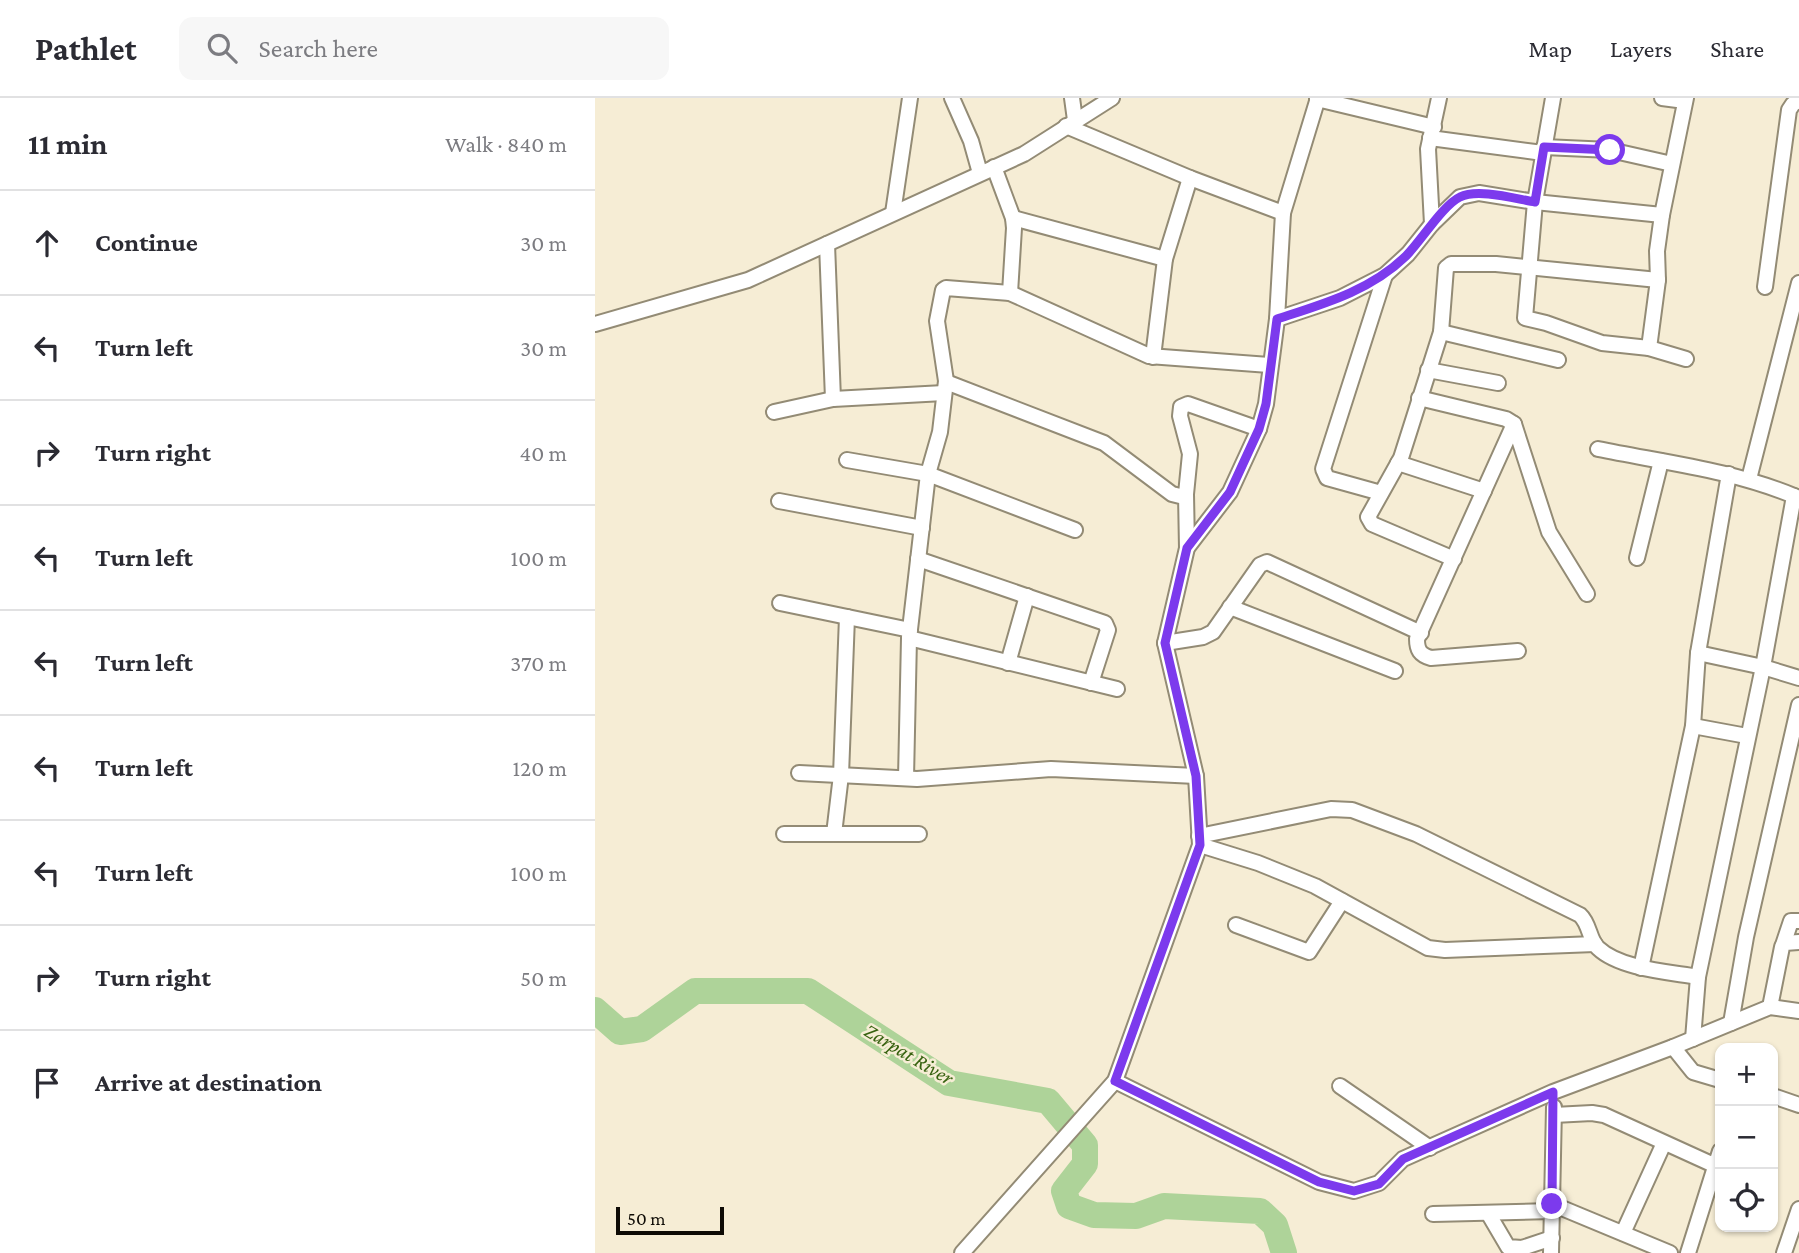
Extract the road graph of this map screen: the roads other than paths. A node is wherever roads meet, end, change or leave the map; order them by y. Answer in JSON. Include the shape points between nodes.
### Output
{"nodes":[{"id":1,"x":910,"y":98,"type":"edge"},
{"id":2,"x":952,"y":98,"type":"edge"},
{"id":3,"x":1072,"y":98,"type":"edge"},
{"id":4,"x":1112,"y":98,"type":"edge"},
{"id":5,"x":1317,"y":98,"type":"edge"},
{"id":6,"x":1439,"y":98,"type":"edge"},
{"id":7,"x":1553,"y":98,"type":"edge"},
{"id":8,"x":1663,"y":98,"type":"edge"},
{"id":9,"x":1686,"y":99,"type":"edge"},
{"id":10,"x":1799,"y":101,"type":"edge"},
{"id":11,"x":1071,"y":123,"type":"junction"},
{"id":12,"x":1432,"y":132,"type":"junction"},
{"id":13,"x":1543,"y":150,"type":"junction"},
{"id":14,"x":1672,"y":164,"type":"junction"},
{"id":15,"x":994,"y":167,"type":"junction"},
{"id":16,"x":980,"y":173,"type":"junction"},
{"id":17,"x":1190,"y":178,"type":"junction"},
{"id":18,"x":1535,"y":202,"type":"junction"},
{"id":19,"x":893,"y":213,"type":"junction"},
{"id":20,"x":1283,"y":213,"type":"junction"},
{"id":21,"x":1662,"y":215,"type":"junction"},
{"id":22,"x":1013,"y":218,"type":"junction"},
{"id":23,"x":1432,"y":224,"type":"junction"},
{"id":24,"x":827,"y":244,"type":"junction"},
{"id":25,"x":1165,"y":259,"type":"junction"},
{"id":26,"x":1530,"y":267,"type":"junction"},
{"id":27,"x":1385,"y":275,"type":"junction"},
{"id":28,"x":1658,"y":280,"type":"junction"},
{"id":29,"x":1799,"y":283,"type":"edge"},
{"id":30,"x":1765,"y":287,"type":"dead end"},
{"id":31,"x":1010,"y":293,"type":"junction"},
{"id":32,"x":1277,"y":319,"type":"junction"},
{"id":33,"x":595,"y":324,"type":"edge"},
{"id":34,"x":1441,"y":332,"type":"junction"},
{"id":35,"x":1649,"y":348,"type":"junction"},
{"id":36,"x":1153,"y":356,"type":"junction"},
{"id":37,"x":1686,"y":359,"type":"dead end"},
{"id":38,"x":1558,"y":360,"type":"dead end"},
{"id":39,"x":1269,"y":365,"type":"junction"},
{"id":40,"x":1428,"y":370,"type":"junction"},
{"id":41,"x":1498,"y":383,"type":"dead end"},
{"id":42,"x":945,"y":388,"type":"junction"},
{"id":43,"x":1419,"y":398,"type":"junction"},
{"id":44,"x":833,"y":399,"type":"junction"},
{"id":45,"x":775,"y":412,"type":"dead end"},
{"id":46,"x":1514,"y":424,"type":"junction"},
{"id":47,"x":1259,"y":429,"type":"junction"},
{"id":48,"x":1598,"y":449,"type":"dead end"},
{"id":49,"x":848,"y":460,"type":"dead end"},
{"id":50,"x":1661,"y":461,"type":"junction"},
{"id":51,"x":1398,"y":463,"type":"junction"},
{"id":52,"x":928,"y":474,"type":"junction"},
{"id":53,"x":1729,"y":474,"type":"junction"},
{"id":54,"x":1749,"y":479,"type":"junction"},
{"id":55,"x":1484,"y":491,"type":"junction"},
{"id":56,"x":1381,"y":493,"type":"junction"},
{"id":57,"x":1186,"y":494,"type":"junction"},
{"id":58,"x":1797,"y":497,"type":"edge"},
{"id":59,"x":779,"y":501,"type":"dead end"},
{"id":60,"x":922,"y":528,"type":"junction"},
{"id":61,"x":1075,"y":530,"type":"dead end"},
{"id":62,"x":1187,"y":548,"type":"junction"},
{"id":63,"x":1637,"y":558,"type":"dead end"},
{"id":64,"x":918,"y":559,"type":"junction"},
{"id":65,"x":1454,"y":559,"type":"junction"},
{"id":66,"x":1587,"y":594,"type":"dead end"},
{"id":67,"x":1027,"y":596,"type":"junction"},
{"id":68,"x":780,"y":603,"type":"dead end"},
{"id":69,"x":1230,"y":607,"type":"junction"},
{"id":70,"x":847,"y":617,"type":"junction"},
{"id":71,"x":1421,"y":633,"type":"junction"},
{"id":72,"x":909,"y":634,"type":"junction"},
{"id":73,"x":1165,"y":643,"type":"junction"},
{"id":74,"x":1518,"y":651,"type":"dead end"},
{"id":75,"x":1698,"y":653,"type":"junction"},
{"id":76,"x":1008,"y":663,"type":"junction"},
{"id":77,"x":1763,"y":667,"type":"junction"},
{"id":78,"x":1395,"y":671,"type":"dead end"},
{"id":79,"x":1799,"y":678,"type":"edge"},
{"id":80,"x":1091,"y":683,"type":"junction"},
{"id":81,"x":1117,"y":690,"type":"dead end"},
{"id":82,"x":1799,"y":705,"type":"edge"},
{"id":83,"x":1693,"y":726,"type":"junction"},
{"id":84,"x":1747,"y":736,"type":"junction"},
{"id":85,"x":799,"y":773,"type":"dead end"},
{"id":86,"x":841,"y":775,"type":"junction"},
{"id":87,"x":1196,"y":776,"type":"junction"},
{"id":88,"x":906,"y":778,"type":"junction"},
{"id":89,"x":784,"y":834,"type":"dead end"},
{"id":90,"x":834,"y":834,"type":"junction"},
{"id":91,"x":919,"y":834,"type":"dead end"},
{"id":92,"x":1200,"y":841,"type":"junction"},
{"id":93,"x":1342,"y":901,"type":"junction"},
{"id":94,"x":1799,"y":921,"type":"edge"},
{"id":95,"x":1236,"y":925,"type":"dead end"},
{"id":96,"x":1799,"y":942,"type":"edge"},
{"id":97,"x":1595,"y":944,"type":"junction"},
{"id":98,"x":1783,"y":945,"type":"junction"},
{"id":99,"x":1641,"y":968,"type":"junction"},
{"id":100,"x":1698,"y":977,"type":"junction"},
{"id":101,"x":1770,"y":1007,"type":"junction"},
{"id":102,"x":1799,"y":1011,"type":"edge"},
{"id":103,"x":1731,"y":1023,"type":"junction"},
{"id":104,"x":1692,"y":1039,"type":"junction"},
{"id":105,"x":1673,"y":1047,"type":"junction"},
{"id":106,"x":1715,"y":1079,"type":"edge"},
{"id":107,"x":1115,"y":1081,"type":"junction"},
{"id":108,"x":1340,"y":1086,"type":"dead end"},
{"id":109,"x":1553,"y":1092,"type":"junction"},
{"id":110,"x":1778,"y":1098,"type":"edge"},
{"id":111,"x":1799,"y":1104,"type":"edge"},
{"id":112,"x":1554,"y":1115,"type":"junction"},
{"id":113,"x":1664,"y":1143,"type":"junction"},
{"id":114,"x":1430,"y":1148,"type":"junction"},
{"id":115,"x":1715,"y":1166,"type":"edge"},
{"id":116,"x":1715,"y":1169,"type":"edge"},
{"id":117,"x":1552,"y":1208,"type":"junction"},
{"id":118,"x":1799,"y":1209,"type":"edge"},
{"id":119,"x":1488,"y":1213,"type":"junction"},
{"id":120,"x":1433,"y":1214,"type":"dead end"},
{"id":121,"x":1623,"y":1233,"type":"junction"},
{"id":122,"x":1551,"y":1246,"type":"edge"},
{"id":123,"x":962,"y":1253,"type":"edge"},
{"id":124,"x":1670,"y":1253,"type":"edge"},
{"id":125,"x":1688,"y":1253,"type":"edge"},
{"id":126,"x":1784,"y":1253,"type":"edge"}],
"edges":[{"from":1,"to":19,"type":"street"},
{"from":2,"to":16,"type":"street"},
{"from":3,"to":11,"type":"street"},
{"from":4,"to":11,"type":"street"},
{"from":5,"to":12,"type":"street"},
{"from":5,"to":20,"type":"street"},
{"from":6,"to":12,"type":"street"},
{"from":7,"to":13,"type":"street"},
{"from":8,"to":9,"type":"street"},
{"from":9,"to":14,"type":"street"},
{"from":10,"to":30,"type":"street","via":[[1789,110]]},
{"from":11,"to":15,"type":"street","via":[[1024,154]]},
{"from":11,"to":17,"type":"street"},
{"from":12,"to":13,"type":"street"},
{"from":12,"to":23,"type":"street","via":[[1428,149]]},
{"from":13,"to":14,"type":"street","via":[[1610,150]]},
{"from":13,"to":18,"type":"street"},
{"from":14,"to":21,"type":"street"},
{"from":15,"to":16,"type":"street"},
{"from":15,"to":22,"type":"street"},
{"from":16,"to":19,"type":"street"},
{"from":17,"to":20,"type":"street"},
{"from":17,"to":25,"type":"street"},
{"from":18,"to":21,"type":"street"},
{"from":18,"to":23,"type":"street","via":[[1479,193],[1460,197]]},
{"from":18,"to":26,"type":"street"},
{"from":19,"to":24,"type":"street"},
{"from":20,"to":32,"type":"street"},
{"from":21,"to":28,"type":"street"},
{"from":22,"to":25,"type":"street"},
{"from":22,"to":31,"type":"street"},
{"from":23,"to":27,"type":"street"},
{"from":24,"to":33,"type":"street","via":[[748,280]]},
{"from":24,"to":44,"type":"street"},
{"from":25,"to":36,"type":"street"},
{"from":26,"to":28,"type":"street"},
{"from":26,"to":34,"type":"street","via":[[1448,266]]},
{"from":26,"to":35,"type":"street","via":[[1526,320],[1602,343]]},
{"from":27,"to":32,"type":"street","via":[[1340,298]]},
{"from":27,"to":56,"type":"street","via":[[1323,469],[1327,478]]},
{"from":28,"to":35,"type":"street"},
{"from":29,"to":54,"type":"street"},
{"from":31,"to":36,"type":"street"},
{"from":31,"to":42,"type":"street","via":[[943,290],[937,320]]},
{"from":32,"to":39,"type":"street"},
{"from":34,"to":38,"type":"street"},
{"from":34,"to":40,"type":"street"},
{"from":35,"to":37,"type":"street"},
{"from":36,"to":39,"type":"street"},
{"from":39,"to":47,"type":"street"},
{"from":40,"to":41,"type":"street"},
{"from":40,"to":43,"type":"street"},
{"from":42,"to":44,"type":"street"},
{"from":42,"to":52,"type":"street","via":[[940,432]]},
{"from":42,"to":57,"type":"street","via":[[1099,441],[1171,494]]},
{"from":43,"to":46,"type":"street"},
{"from":43,"to":51,"type":"street"},
{"from":44,"to":45,"type":"street"},
{"from":46,"to":55,"type":"street"},
{"from":46,"to":66,"type":"street","via":[[1549,532]]},
{"from":47,"to":57,"type":"street","via":[[1188,404],[1181,407],[1190,454]]},
{"from":47,"to":62,"type":"street","via":[[1230,492]]},
{"from":48,"to":50,"type":"street"},
{"from":49,"to":52,"type":"street"},
{"from":50,"to":53,"type":"street"},
{"from":50,"to":63,"type":"street"},
{"from":51,"to":55,"type":"street"},
{"from":51,"to":56,"type":"street"},
{"from":52,"to":60,"type":"street"},
{"from":52,"to":61,"type":"street"},
{"from":53,"to":54,"type":"street"},
{"from":53,"to":75,"type":"street"},
{"from":54,"to":58,"type":"street"},
{"from":55,"to":65,"type":"street"},
{"from":56,"to":65,"type":"street","via":[[1369,514],[1371,524]]},
{"from":57,"to":62,"type":"street"},
{"from":58,"to":77,"type":"street"},
{"from":59,"to":60,"type":"street"},
{"from":60,"to":64,"type":"street"},
{"from":62,"to":73,"type":"street"},
{"from":64,"to":67,"type":"street"},
{"from":64,"to":72,"type":"street"},
{"from":65,"to":71,"type":"street"},
{"from":67,"to":76,"type":"street"},
{"from":67,"to":80,"type":"street","via":[[1105,623],[1108,630]]},
{"from":68,"to":70,"type":"street"},
{"from":69,"to":71,"type":"street","via":[[1260,565],[1271,562]]},
{"from":69,"to":73,"type":"street","via":[[1208,635]]},
{"from":69,"to":78,"type":"street"},
{"from":70,"to":72,"type":"street"},
{"from":70,"to":86,"type":"street"},
{"from":71,"to":74,"type":"street","via":[[1417,648],[1430,658]]},
{"from":72,"to":76,"type":"street"},
{"from":72,"to":88,"type":"street"},
{"from":73,"to":87,"type":"street"},
{"from":75,"to":77,"type":"street"},
{"from":75,"to":83,"type":"street"},
{"from":76,"to":80,"type":"street"},
{"from":77,"to":79,"type":"street"},
{"from":77,"to":84,"type":"street"},
{"from":80,"to":81,"type":"street"},
{"from":82,"to":103,"type":"street"},
{"from":83,"to":84,"type":"street"},
{"from":83,"to":99,"type":"street"},
{"from":84,"to":100,"type":"street"},
{"from":85,"to":86,"type":"street"},
{"from":86,"to":88,"type":"street"},
{"from":86,"to":90,"type":"street"},
{"from":87,"to":88,"type":"street","via":[[1051,769]]},
{"from":87,"to":92,"type":"street"},
{"from":89,"to":90,"type":"street"},
{"from":90,"to":91,"type":"street"},
{"from":92,"to":93,"type":"street"},
{"from":92,"to":97,"type":"street","via":[[1331,809],[1352,810],[1416,834],[1580,915]]},
{"from":92,"to":107,"type":"street"},
{"from":93,"to":95,"type":"street","via":[[1309,952]]},
{"from":93,"to":97,"type":"street","via":[[1437,950]]},
{"from":94,"to":98,"type":"street","via":[[1791,921]]},
{"from":96,"to":98,"type":"street"},
{"from":97,"to":99,"type":"street"},
{"from":98,"to":101,"type":"street"},
{"from":99,"to":100,"type":"street"},
{"from":100,"to":104,"type":"street"},
{"from":101,"to":102,"type":"street"},
{"from":101,"to":103,"type":"street"},
{"from":103,"to":104,"type":"street"},
{"from":104,"to":105,"type":"street"},
{"from":105,"to":106,"type":"street","via":[[1693,1072]]},
{"from":105,"to":109,"type":"street"},
{"from":107,"to":114,"type":"street","via":[[1319,1182],[1354,1191],[1379,1184],[1403,1159]]},
{"from":107,"to":123,"type":"street"},
{"from":108,"to":114,"type":"street"},
{"from":109,"to":112,"type":"street"},
{"from":109,"to":114,"type":"street"},
{"from":110,"to":111,"type":"street"},
{"from":112,"to":113,"type":"street","via":[[1598,1114]]},
{"from":112,"to":117,"type":"street"},
{"from":113,"to":115,"type":"street"},
{"from":113,"to":121,"type":"street"},
{"from":116,"to":125,"type":"street"},
{"from":117,"to":119,"type":"street"},
{"from":117,"to":121,"type":"street"},
{"from":117,"to":122,"type":"street"},
{"from":118,"to":126,"type":"street"},
{"from":119,"to":120,"type":"street"},
{"from":119,"to":122,"type":"street","via":[[1508,1247]]},
{"from":121,"to":124,"type":"street"}]}
